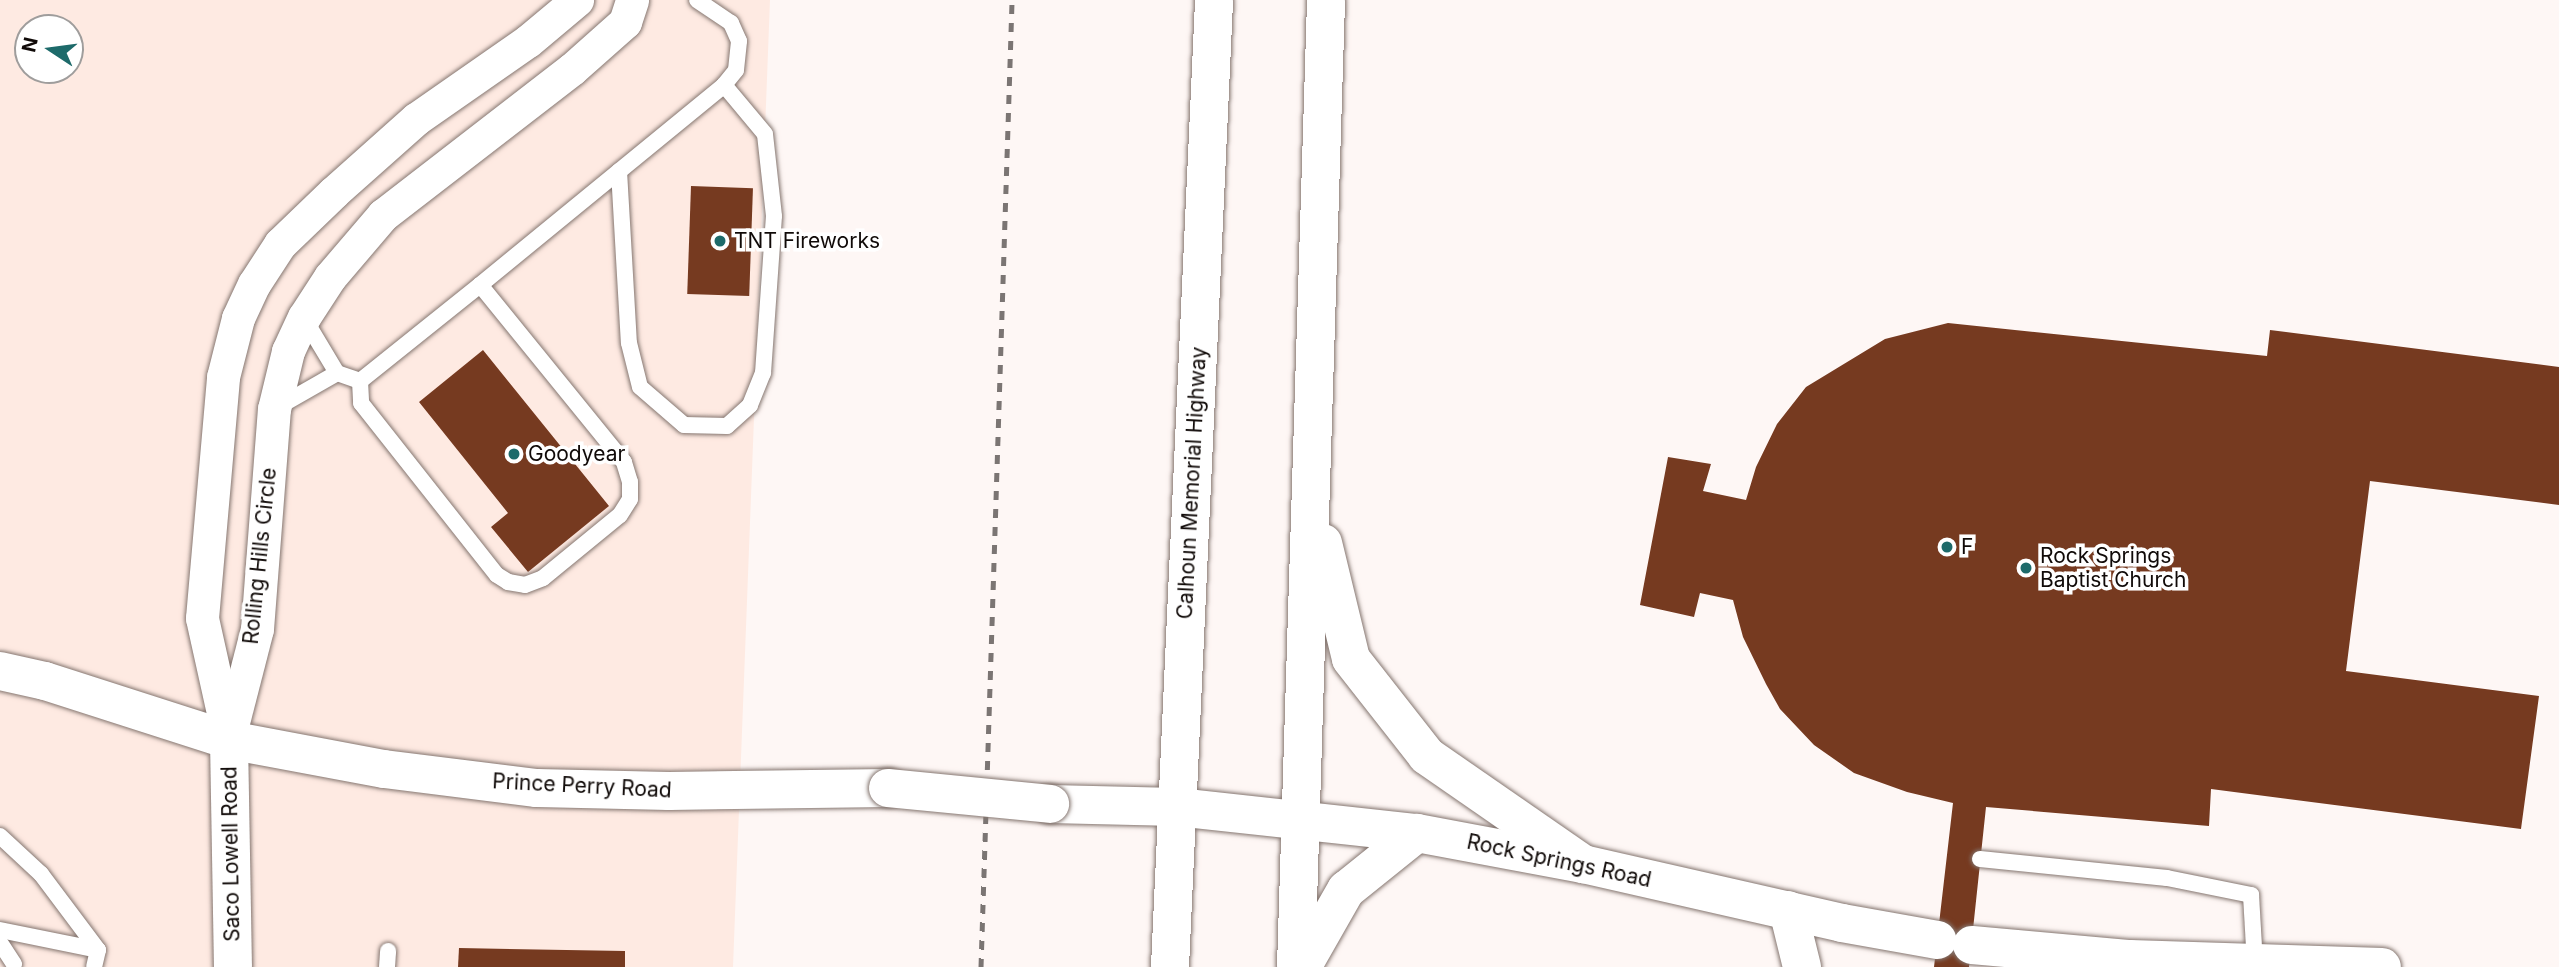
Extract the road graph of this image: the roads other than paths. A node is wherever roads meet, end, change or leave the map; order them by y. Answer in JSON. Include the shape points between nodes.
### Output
{"nodes":[{"id":1,"x":577,"y":0,"type":"edge"},
{"id":2,"x":632,"y":0,"type":"edge"},
{"id":3,"x":697,"y":0,"type":"edge"},
{"id":4,"x":1214,"y":0,"type":"edge"},
{"id":5,"x":1326,"y":0,"type":"edge"},
{"id":6,"x":724,"y":85,"type":"junction"},
{"id":7,"x":619,"y":171,"type":"junction"},
{"id":8,"x":480,"y":285,"type":"junction"},
{"id":9,"x":304,"y":317,"type":"junction"},
{"id":10,"x":337,"y":373,"type":"junction"},
{"id":11,"x":360,"y":381,"type":"junction"},
{"id":12,"x":274,"y":409,"type":"junction"},
{"id":13,"x":1311,"y":497,"type":"junction"},
{"id":14,"x":0,"y":671,"type":"edge"},
{"id":15,"x":229,"y":740,"type":"junction"},
{"id":16,"x":1177,"y":807,"type":"junction"},
{"id":17,"x":1301,"y":820,"type":"junction"},
{"id":18,"x":1417,"y":832,"type":"junction"},
{"id":19,"x":0,"y":836,"type":"edge"},
{"id":20,"x":1980,"y":859,"type":"dead end"},
{"id":21,"x":1583,"y":864,"type":"junction"},
{"id":22,"x":1788,"y":911,"type":"junction"},
{"id":23,"x":1,"y":940,"type":"edge"},
{"id":24,"x":98,"y":950,"type":"junction"},
{"id":25,"x":14,"y":964,"type":"dead end"},
{"id":26,"x":2255,"y":966,"type":"edge"},
{"id":27,"x":94,"y":967,"type":"edge"},
{"id":28,"x":233,"y":967,"type":"edge"},
{"id":29,"x":1170,"y":967,"type":"edge"},
{"id":30,"x":1296,"y":967,"type":"edge"},
{"id":31,"x":1303,"y":967,"type":"edge"},
{"id":32,"x":1802,"y":967,"type":"edge"},
{"id":33,"x":2382,"y":967,"type":"edge"}],
"edges":[{"from":1,"to":15,"type":"street","name":"Rolling Hills Circle","via":[[528,41],[416,119],[334,192],[280,244],[237,318],[223,377],[202,618]]},
{"from":2,"to":9,"type":"street","name":"Rolling Hills Circle","via":[[625,22],[572,69],[383,215],[330,277]]},
{"from":3,"to":6,"type":"lane","via":[[732,23],[739,41],[736,70]]},
{"from":4,"to":16,"type":"main road","name":"Calhoun Memorial Highway"},
{"from":5,"to":13,"type":"main road"},
{"from":6,"to":7,"type":"lane"},
{"from":6,"to":7,"type":"lane","via":[[765,134],[774,216],[763,373],[750,404],[727,426],[684,425],[640,387],[629,344]]},
{"from":7,"to":8,"type":"lane"},
{"from":8,"to":11,"type":"lane"},
{"from":8,"to":11,"type":"lane","via":[[624,462],[631,482],[630,499],[620,515],[543,578],[525,585],[496,575],[361,403]]},
{"from":9,"to":10,"type":"lane"},
{"from":9,"to":12,"type":"street","name":"Rolling Hills Circle","via":[[288,351]]},
{"from":10,"to":11,"type":"lane"},
{"from":10,"to":12,"type":"lane"},
{"from":12,"to":15,"type":"street","name":"Rolling Hills Circle","via":[[257,629]]},
{"from":13,"to":17,"type":"main road"},
{"from":13,"to":21,"type":"main road","via":[[1351,659],[1427,756]]},
{"from":14,"to":15,"type":"main road","name":"Prince Perry Road"},
{"from":15,"to":16,"type":"main road","name":"Prince Perry Road","bridge":true,"via":[[384,769],[537,788],[888,788],[1050,804]]},
{"from":15,"to":28,"type":"main road","name":"Saco Lowell Road"},
{"from":16,"to":17,"type":"main road","name":"Rock Springs Road"},
{"from":16,"to":29,"type":"main road","name":"Calhoun Memorial Highway"},
{"from":17,"to":18,"type":"main road","name":"Rock Springs Road"},
{"from":17,"to":30,"type":"main road"},
{"from":18,"to":21,"type":"main road","name":"Rock Springs Road"},
{"from":18,"to":31,"type":"main road","via":[[1346,890]]},
{"from":19,"to":24,"type":"lane","via":[[41,874]]},
{"from":20,"to":26,"type":"lane","via":[[2167,878],[2251,895]]},
{"from":21,"to":22,"type":"main road","name":"Rock Springs Road"},
{"from":22,"to":26,"type":"main road","name":"Rock Springs Road","via":[[1954,942]]},
{"from":22,"to":32,"type":"main road"},
{"from":23,"to":24,"type":"lane"},
{"from":23,"to":25,"type":"lane"},
{"from":24,"to":27,"type":"lane"},
{"from":26,"to":33,"type":"main road","name":"Rock Springs Road"}]}
